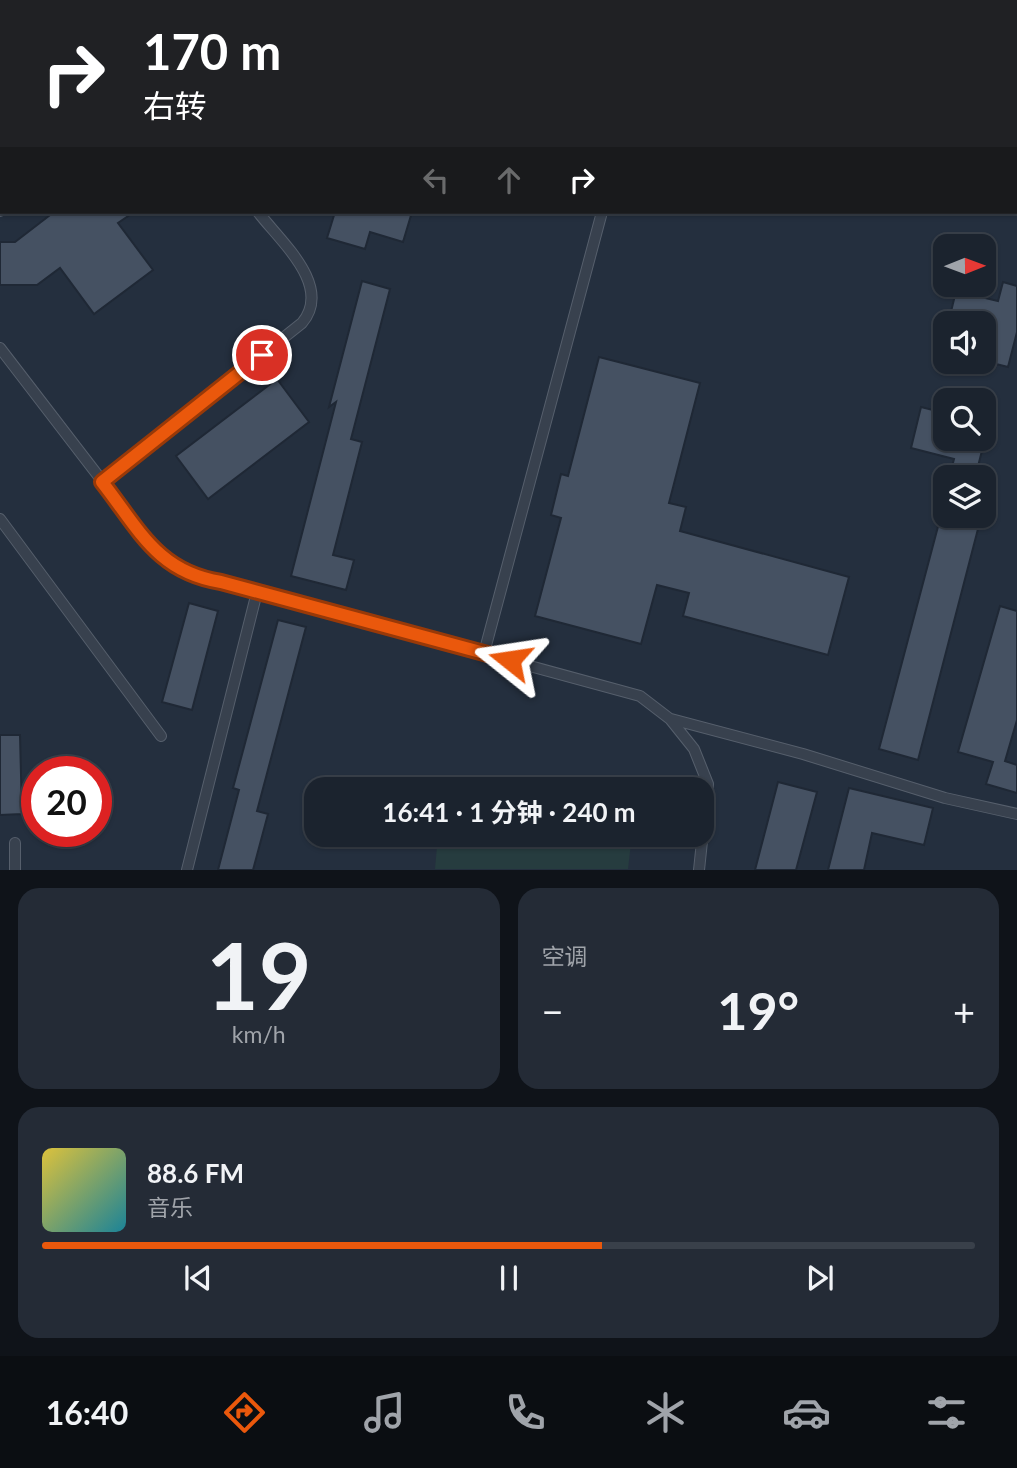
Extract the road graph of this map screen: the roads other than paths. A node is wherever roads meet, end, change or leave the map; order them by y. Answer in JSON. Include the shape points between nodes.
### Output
{"nodes":[{"id":1,"x":259,"y":214,"type":"edge"},
{"id":2,"x":601,"y":214,"type":"edge"},
{"id":3,"x":0,"y":348,"type":"edge"},
{"id":4,"x":102,"y":482,"type":"junction"},
{"id":5,"x":0,"y":519,"type":"edge"},
{"id":6,"x":257,"y":592,"type":"junction"},
{"id":7,"x":484,"y":653,"type":"junction"},
{"id":8,"x":670,"y":719,"type":"junction"},
{"id":9,"x":161,"y":736,"type":"dead end"},
{"id":10,"x":1017,"y":814,"type":"edge"},
{"id":11,"x":15,"y":843,"type":"dead end"},
{"id":12,"x":15,"y":870,"type":"edge"},
{"id":13,"x":187,"y":870,"type":"edge"},
{"id":14,"x":699,"y":870,"type":"edge"}],
"edges":[{"from":1,"to":4,"type":"lane","via":[[312,285],[309,315]]},
{"from":2,"to":7,"type":"lane"},
{"from":3,"to":4,"type":"lane"},
{"from":4,"to":6,"type":"lane","via":[[174,567],[196,578]]},
{"from":5,"to":9,"type":"lane"},
{"from":6,"to":7,"type":"lane"},
{"from":6,"to":13,"type":"lane"},
{"from":7,"to":8,"type":"lane","via":[[640,696]]},
{"from":8,"to":10,"type":"lane","via":[[945,798]]},
{"from":8,"to":14,"type":"lane","via":[[694,749],[708,783]]},
{"from":11,"to":12,"type":"lane"}]}
